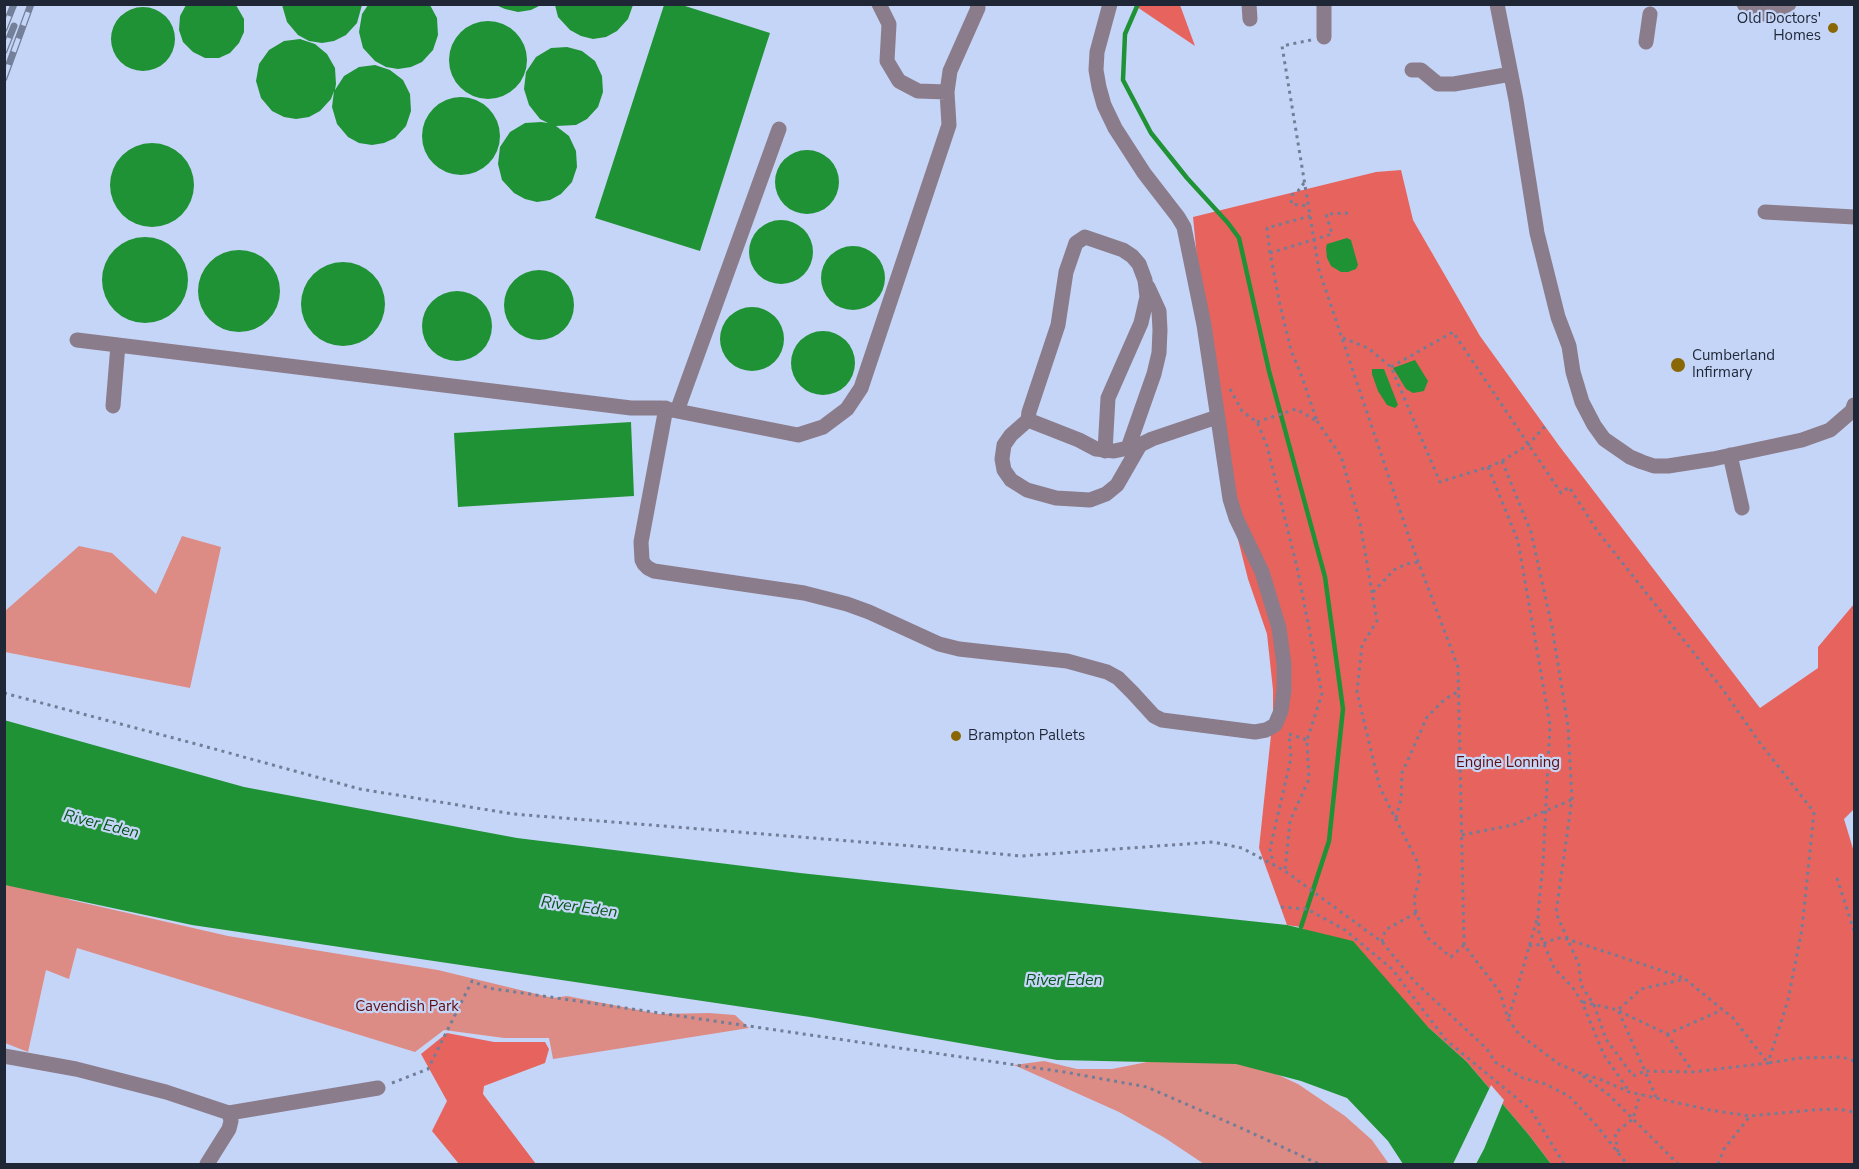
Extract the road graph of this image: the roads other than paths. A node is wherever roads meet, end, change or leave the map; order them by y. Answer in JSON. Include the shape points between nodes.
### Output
{"nodes":[{"id":1,"x":879,"y":4,"type":"edge"},
{"id":2,"x":977,"y":4,"type":"edge"},
{"id":3,"x":1110,"y":4,"type":"edge"},
{"id":4,"x":1324,"y":4,"type":"edge"},
{"id":5,"x":1497,"y":4,"type":"edge"},
{"id":6,"x":1744,"y":4,"type":"edge"},
{"id":7,"x":1789,"y":4,"type":"edge"},
{"id":8,"x":1650,"y":14,"type":"dead end"},
{"id":9,"x":1324,"y":37,"type":"road end"},
{"id":10,"x":1646,"y":42,"type":"dead end"},
{"id":11,"x":1412,"y":70,"type":"dead end"},
{"id":12,"x":1511,"y":74,"type":"junction"},
{"id":13,"x":947,"y":92,"type":"junction"},
{"id":14,"x":779,"y":129,"type":"dead end"},
{"id":15,"x":1765,"y":212,"type":"dead end"},
{"id":16,"x":1854,"y":217,"type":"edge"},
{"id":17,"x":1145,"y":280,"type":"junction"},
{"id":18,"x":77,"y":339,"type":"dead end"},
{"id":19,"x":118,"y":345,"type":"junction"},
{"id":20,"x":1854,"y":405,"type":"edge"},
{"id":21,"x":113,"y":406,"type":"dead end"},
{"id":22,"x":671,"y":410,"type":"junction"},
{"id":23,"x":1217,"y":417,"type":"junction"},
{"id":24,"x":1028,"y":420,"type":"junction"},
{"id":25,"x":1134,"y":446,"type":"junction"},
{"id":26,"x":1105,"y":451,"type":"junction"},
{"id":27,"x":1730,"y":455,"type":"junction"},
{"id":28,"x":1742,"y":508,"type":"dead end"},
{"id":29,"x":5,"y":1060,"type":"edge"},
{"id":30,"x":378,"y":1088,"type":"road end"},
{"id":31,"x":229,"y":1113,"type":"junction"},
{"id":32,"x":207,"y":1164,"type":"edge"}],
"edges":[{"from":1,"to":13,"type":"street","via":[[889,24],[887,61],[899,81],[918,91]]},
{"from":2,"to":13,"type":"street","via":[[950,71]]},
{"from":3,"to":23,"type":"street","via":[[1097,52],[1099,87],[1115,128],[1184,227]]},
{"from":4,"to":9,"type":"street"},
{"from":5,"to":12,"type":"street"},
{"from":6,"to":7,"type":"street","via":[[1763,14]]},
{"from":8,"to":10,"type":"street"},
{"from":11,"to":12,"type":"street","via":[[1421,70],[1438,84]]},
{"from":12,"to":27,"type":"street","via":[[1537,233],[1573,372],[1594,425],[1604,438],[1630,457],[1654,466]]},
{"from":13,"to":22,"type":"street","via":[[949,125],[861,388],[847,409],[823,427],[798,435]]},
{"from":14,"to":22,"type":"street"},
{"from":15,"to":16,"type":"street"},
{"from":17,"to":24,"type":"street","via":[[1139,264],[1123,250],[1085,237],[1078,240],[1066,272],[1058,325]]},
{"from":17,"to":25,"type":"street","via":[[1159,311],[1159,353]]},
{"from":17,"to":26,"type":"street","via":[[1147,297],[1141,324],[1108,398]]},
{"from":18,"to":19,"type":"street"},
{"from":19,"to":21,"type":"street"},
{"from":19,"to":22,"type":"street"},
{"from":20,"to":27,"type":"street","via":[[1852,411],[1821,433]]},
{"from":22,"to":23,"type":"street","via":[[641,542],[642,560],[648,568],[804,593],[846,604],[959,649],[1067,661],[1118,678],[1162,720],[1255,732],[1275,725],[1281,711],[1284,665],[1279,628],[1262,572],[1230,499]]},
{"from":23,"to":25,"type":"street"},
{"from":24,"to":25,"type":"street","via":[[1004,445],[1004,470],[1027,490],[1056,498],[1090,500],[1106,494],[1123,477]]},
{"from":24,"to":26,"type":"street"},
{"from":25,"to":26,"type":"street"},
{"from":27,"to":28,"type":"street"},
{"from":29,"to":31,"type":"street","via":[[76,1069]]},
{"from":30,"to":31,"type":"street"},
{"from":31,"to":32,"type":"street","via":[[229,1129]]}]}
